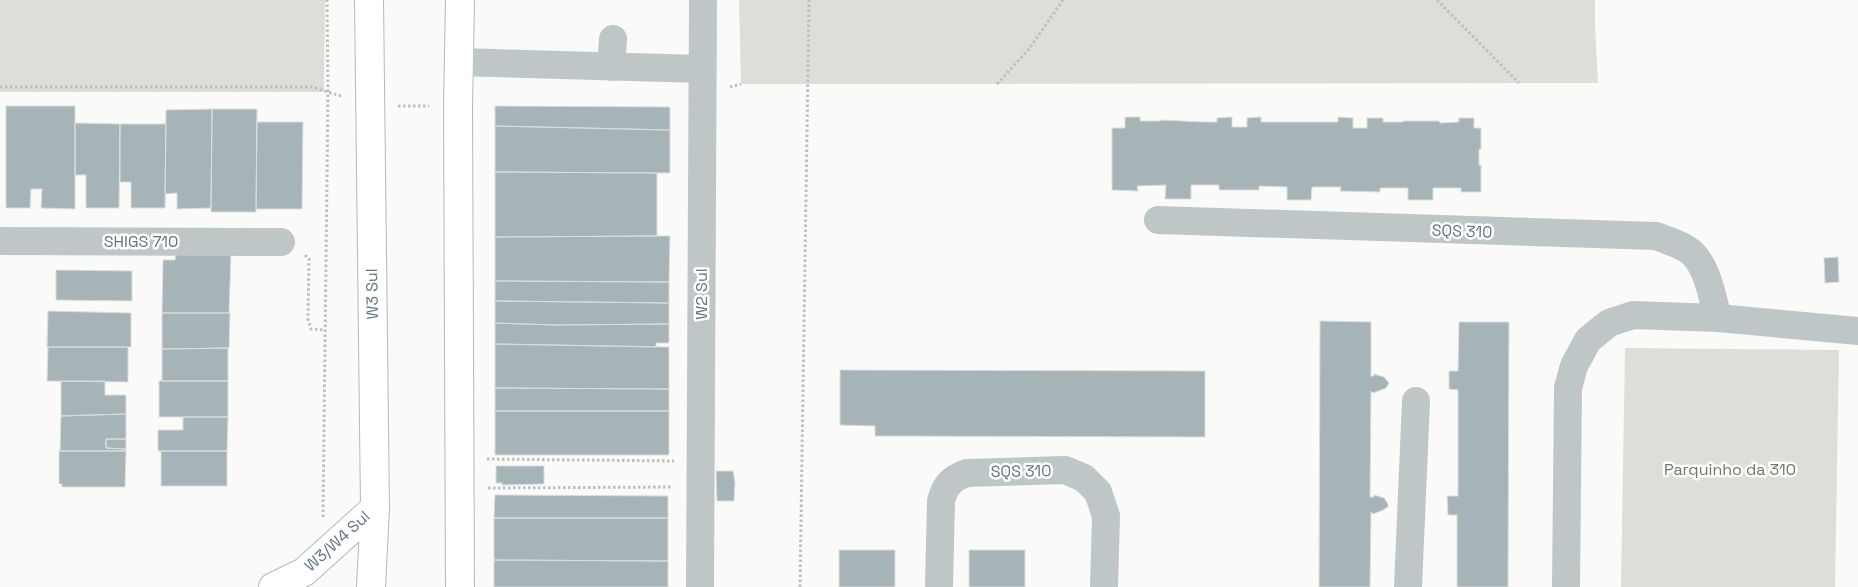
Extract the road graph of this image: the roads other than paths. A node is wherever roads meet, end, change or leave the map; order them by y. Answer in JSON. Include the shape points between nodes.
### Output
{"nodes":[{"id":1,"x":369,"y":0,"type":"edge"},
{"id":2,"x":460,"y":0,"type":"edge"},
{"id":3,"x":702,"y":0,"type":"edge"},
{"id":4,"x":613,"y":39,"type":"dead end"},
{"id":5,"x":459,"y":62,"type":"junction"},
{"id":6,"x":611,"y":66,"type":"junction"},
{"id":7,"x":702,"y":69,"type":"junction"},
{"id":8,"x":1158,"y":220,"type":"dead end"},
{"id":9,"x":0,"y":241,"type":"edge"},
{"id":10,"x":281,"y":242,"type":"road end"},
{"id":11,"x":1718,"y":318,"type":"junction"},
{"id":12,"x":1858,"y":331,"type":"edge"},
{"id":13,"x":1416,"y":402,"type":"dead end"},
{"id":14,"x":374,"y":508,"type":"junction"},
{"id":15,"x":273,"y":587,"type":"edge"},
{"id":16,"x":371,"y":587,"type":"edge"},
{"id":17,"x":460,"y":587,"type":"edge"},
{"id":18,"x":700,"y":587,"type":"edge"},
{"id":19,"x":940,"y":587,"type":"edge"},
{"id":20,"x":1104,"y":587,"type":"edge"},
{"id":21,"x":1408,"y":587,"type":"edge"},
{"id":22,"x":1566,"y":587,"type":"edge"}],
"edges":[{"from":1,"to":14,"type":"main road","name":"W3 Sul"},
{"from":2,"to":5,"type":"main road"},
{"from":3,"to":7,"type":"street","name":"W2 Sul"},
{"from":4,"to":6,"type":"street"},
{"from":5,"to":6,"type":"street"},
{"from":5,"to":17,"type":"main road"},
{"from":6,"to":7,"type":"street"},
{"from":7,"to":18,"type":"street","name":"W2 Sul"},
{"from":8,"to":11,"type":"street","name":"SQS 310","via":[[1656,236],[1694,254],[1705,273]]},
{"from":9,"to":10,"type":"street","name":"SHIGS 710"},
{"from":11,"to":12,"type":"street"},
{"from":11,"to":22,"type":"street","via":[[1633,315],[1610,323],[1588,340],[1574,366],[1568,388]]},
{"from":13,"to":21,"type":"street"},
{"from":14,"to":15,"type":"main road","name":"W3/W4 Sul","via":[[304,572]]},
{"from":14,"to":16,"type":"main road","name":"W3 Sul"},
{"from":19,"to":20,"type":"street","name":"SQS 310","via":[[941,501],[949,483],[967,473],[1065,470],[1084,478],[1098,492],[1106,516]]}]}
